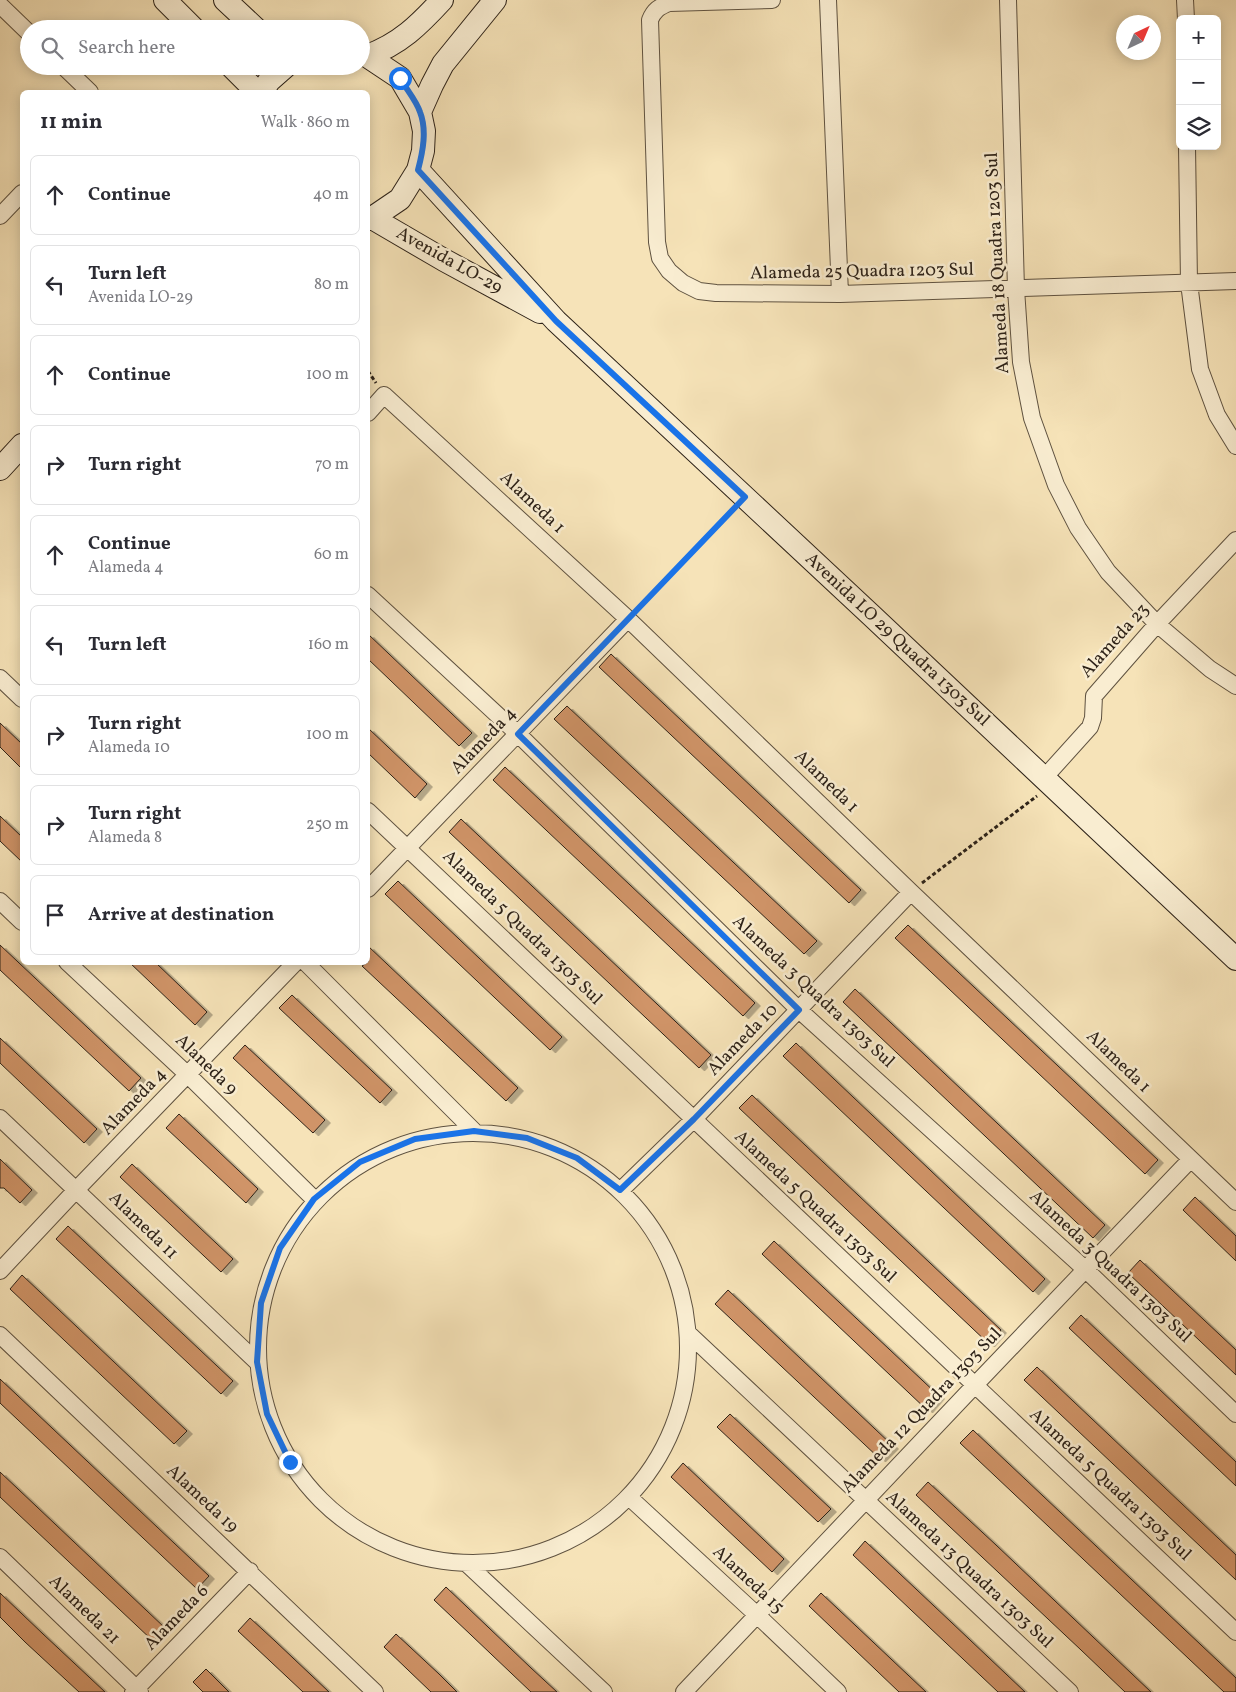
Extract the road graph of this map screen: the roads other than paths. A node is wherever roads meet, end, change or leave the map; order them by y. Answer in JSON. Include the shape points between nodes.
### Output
{"nodes":[{"id":1,"x":165,"y":0,"type":"edge"},
{"id":2,"x":225,"y":0,"type":"edge"},
{"id":3,"x":442,"y":0,"type":"edge"},
{"id":4,"x":495,"y":0,"type":"edge"},
{"id":5,"x":772,"y":0,"type":"edge"},
{"id":6,"x":828,"y":0,"type":"edge"},
{"id":7,"x":1008,"y":0,"type":"edge"},
{"id":8,"x":1185,"y":0,"type":"edge"},
{"id":9,"x":0,"y":5,"type":"edge"},
{"id":10,"x":1186,"y":15,"type":"edge"},
{"id":11,"x":185,"y":20,"type":"edge"},
{"id":12,"x":246,"y":20,"type":"edge"},
{"id":13,"x":20,"y":24,"type":"edge"},
{"id":14,"x":370,"y":53,"type":"edge"},
{"id":15,"x":370,"y":59,"type":"edge"},
{"id":16,"x":72,"y":75,"type":"edge"},
{"id":17,"x":240,"y":75,"type":"edge"},
{"id":18,"x":276,"y":75,"type":"edge"},
{"id":19,"x":88,"y":90,"type":"edge"},
{"id":20,"x":255,"y":90,"type":"edge"},
{"id":21,"x":263,"y":90,"type":"edge"},
{"id":22,"x":420,"y":112,"type":"junction"},
{"id":23,"x":1187,"y":150,"type":"edge"},
{"id":24,"x":418,"y":170,"type":"junction"},
{"id":25,"x":20,"y":195,"type":"edge"},
{"id":26,"x":0,"y":216,"type":"edge"},
{"id":27,"x":370,"y":218,"type":"edge"},
{"id":28,"x":1236,"y":281,"type":"edge"},
{"id":29,"x":1189,"y":283,"type":"junction"},
{"id":30,"x":1016,"y":289,"type":"junction"},
{"id":31,"x":840,"y":294,"type":"junction"},
{"id":32,"x":556,"y":321,"type":"junction"},
{"id":33,"x":370,"y":411,"type":"edge"},
{"id":34,"x":1236,"y":446,"type":"edge"},
{"id":35,"x":20,"y":448,"type":"edge"},
{"id":36,"x":0,"y":469,"type":"edge"},
{"id":37,"x":1236,"y":540,"type":"edge"},
{"id":38,"x":370,"y":597,"type":"edge"},
{"id":39,"x":628,"y":619,"type":"junction"},
{"id":40,"x":1157,"y":624,"type":"junction"},
{"id":41,"x":0,"y":678,"type":"edge"},
{"id":42,"x":1236,"y":686,"type":"edge"},
{"id":43,"x":20,"y":697,"type":"edge"},
{"id":44,"x":518,"y":734,"type":"junction"},
{"id":45,"x":1048,"y":781,"type":"junction"},
{"id":46,"x":370,"y":812,"type":"edge"},
{"id":47,"x":408,"y":848,"type":"junction"},
{"id":48,"x":370,"y":887,"type":"edge"},
{"id":49,"x":910,"y":892,"type":"junction"},
{"id":50,"x":0,"y":901,"type":"edge"},
{"id":51,"x":20,"y":920,"type":"edge"},
{"id":52,"x":1236,"y":959,"type":"edge"},
{"id":53,"x":70,"y":965,"type":"edge"},
{"id":54,"x":293,"y":965,"type":"edge"},
{"id":55,"x":308,"y":965,"type":"edge"},
{"id":56,"x":799,"y":1010,"type":"junction"},
{"id":57,"x":188,"y":1075,"type":"junction"},
{"id":58,"x":0,"y":1118,"type":"edge"},
{"id":59,"x":694,"y":1119,"type":"junction"},
{"id":60,"x":474,"y":1131,"type":"junction"},
{"id":61,"x":1191,"y":1159,"type":"junction"},
{"id":62,"x":76,"y":1190,"type":"junction"},
{"id":63,"x":620,"y":1190,"type":"junction"},
{"id":64,"x":314,"y":1199,"type":"junction"},
{"id":65,"x":1236,"y":1202,"type":"edge"},
{"id":66,"x":1086,"y":1270,"type":"junction"},
{"id":67,"x":0,"y":1271,"type":"edge"},
{"id":68,"x":689,"y":1334,"type":"junction"},
{"id":69,"x":0,"y":1335,"type":"edge"},
{"id":70,"x":257,"y":1362,"type":"junction"},
{"id":71,"x":975,"y":1385,"type":"junction"},
{"id":72,"x":1236,"y":1414,"type":"edge"},
{"id":73,"x":630,"y":1498,"type":"junction"},
{"id":74,"x":865,"y":1500,"type":"junction"},
{"id":75,"x":0,"y":1557,"type":"edge"},
{"id":76,"x":467,"y":1564,"type":"junction"},
{"id":77,"x":250,"y":1571,"type":"junction"},
{"id":78,"x":757,"y":1615,"type":"junction"},
{"id":79,"x":1236,"y":1632,"type":"edge"},
{"id":80,"x":136,"y":1691,"type":"edge"},
{"id":81,"x":376,"y":1692,"type":"edge"},
{"id":82,"x":604,"y":1692,"type":"edge"},
{"id":83,"x":684,"y":1692,"type":"edge"},
{"id":84,"x":838,"y":1692,"type":"edge"},
{"id":85,"x":1070,"y":1692,"type":"edge"}],
"edges":[{"from":1,"to":11,"type":"street"},
{"from":2,"to":12,"type":"street"},
{"from":3,"to":14,"type":"street","via":[[407,35],[385,49]]},
{"from":4,"to":22,"type":"street","via":[[443,64]]},
{"from":5,"to":31,"type":"street","name":"Alameda 25 Quadra 1203 Sul","via":[[669,3],[652,13],[656,242],[660,258],[669,271],[683,284],[699,291]]},
{"from":6,"to":31,"type":"street"},
{"from":7,"to":30,"type":"street","name":"Alameda 18 Quadra 1203 Sul"},
{"from":8,"to":10,"type":"street"},
{"from":9,"to":13,"type":"street"},
{"from":15,"to":22,"type":"street","via":[[400,78]]},
{"from":16,"to":19,"type":"street"},
{"from":17,"to":20,"type":"street"},
{"from":18,"to":21,"type":"street"},
{"from":22,"to":24,"type":"street","via":[[424,131]]},
{"from":23,"to":29,"type":"street"},
{"from":24,"to":27,"type":"street","via":[[400,199]]},
{"from":24,"to":32,"type":"street","name":"Avenida LO-29"},
{"from":25,"to":26,"type":"street"},
{"from":27,"to":32,"type":"street","name":"Avenida LO-29"},
{"from":28,"to":29,"type":"street","name":"Alameda 25 Quadra 1203 Sul"},
{"from":29,"to":30,"type":"street","name":"Alameda 25 Quadra 1203 Sul"},
{"from":29,"to":34,"type":"street","via":[[1200,368],[1217,415]]},
{"from":30,"to":31,"type":"street","name":"Alameda 25 Quadra 1203 Sul"},
{"from":30,"to":40,"type":"street","name":"Alameda 18 Quadra 1203 Sul","via":[[1021,362],[1032,418],[1056,485],[1078,528],[1108,572]]},
{"from":32,"to":45,"type":"street","name":"Avenida LO 29 Quadra 1303 Sul"},
{"from":33,"to":39,"type":"street","name":"Alameda 1","via":[[384,395]]},
{"from":35,"to":36,"type":"street"},
{"from":37,"to":40,"type":"street","name":"Alameda 23"},
{"from":38,"to":44,"type":"street","name":"Alameda 3 Quadra 1303 Sul"},
{"from":39,"to":44,"type":"street","name":"Alameda 4"},
{"from":39,"to":49,"type":"street","name":"Alameda 1"},
{"from":40,"to":42,"type":"street","name":"Alameda 18 Quadra 1203 Sul"},
{"from":40,"to":45,"type":"street","name":"Alameda 23","via":[[1094,696],[1090,727]]},
{"from":41,"to":43,"type":"street"},
{"from":44,"to":47,"type":"street","name":"Alameda 4"},
{"from":44,"to":56,"type":"street","name":"Alameda 3 Quadra 1303 Sul"},
{"from":45,"to":52,"type":"street","name":"Avenida LO 29 Quadra 1303 Sul"},
{"from":46,"to":47,"type":"street","name":"Alameda 5 Quadra 1303 Sul"},
{"from":47,"to":48,"type":"street","name":"Alameda 4"},
{"from":47,"to":59,"type":"street","name":"Alameda 5 Quadra 1303 Sul"},
{"from":49,"to":56,"type":"street","name":"Alameda 10"},
{"from":49,"to":61,"type":"street","name":"Alameda 1"},
{"from":50,"to":51,"type":"street"},
{"from":53,"to":57,"type":"street","name":"Alaneda 9"},
{"from":54,"to":57,"type":"street","name":"Alameda 4"},
{"from":55,"to":60,"type":"street"},
{"from":56,"to":59,"type":"street","name":"Alameda 10"},
{"from":56,"to":66,"type":"street","name":"Alameda 3 Quadra 1303 Sul"},
{"from":57,"to":62,"type":"street","name":"Alameda 4"},
{"from":57,"to":64,"type":"street","name":"Alaneda 9"},
{"from":58,"to":62,"type":"street","name":"Alameda 11"},
{"from":59,"to":63,"type":"street","name":"Alameda 10"},
{"from":59,"to":71,"type":"street","name":"Alameda 5 Quadra 1303 Sul"},
{"from":60,"to":63,"type":"street","via":[[527,1138],[577,1158]]},
{"from":60,"to":64,"type":"street","via":[[415,1139],[360,1162]]},
{"from":61,"to":65,"type":"street","name":"Alameda 1"},
{"from":61,"to":66,"type":"street","name":"Alameda 12 Quadra 1303 Sul"},
{"from":62,"to":67,"type":"street","name":"Alameda 4"},
{"from":62,"to":70,"type":"street","name":"Alameda 11"},
{"from":63,"to":68,"type":"street","via":[[655,1232],[678,1280]]},
{"from":64,"to":70,"type":"street","via":[[280,1248],[261,1303]]},
{"from":66,"to":71,"type":"street","name":"Alameda 12 Quadra 1303 Sul"},
{"from":66,"to":72,"type":"street","name":"Alameda 3 Quadra 1303 Sul"},
{"from":68,"to":73,"type":"street","via":[[685,1393],[672,1430],[665,1449]]},
{"from":68,"to":74,"type":"street","name":"Alameda 13 Quadra 1303 Sul"},
{"from":69,"to":77,"type":"street","name":"Alameda 19"},
{"from":70,"to":76,"type":"street","via":[[267,1414],[282,1446],[290,1462],[324,1504],[366,1535],[415,1556]]},
{"from":71,"to":74,"type":"street","name":"Alameda 12 Quadra 1303 Sul"},
{"from":71,"to":79,"type":"street","name":"Alameda 5 Quadra 1303 Sul"},
{"from":73,"to":76,"type":"street","via":[[583,1535],[527,1558]]},
{"from":73,"to":78,"type":"street","name":"Alameda 15"},
{"from":74,"to":78,"type":"street","name":"Alameda 12 Quadra 1303 Sul"},
{"from":74,"to":85,"type":"street","name":"Alameda 13 Quadra 1303 Sul"},
{"from":75,"to":80,"type":"street","name":"Alameda 21"},
{"from":76,"to":82,"type":"street"},
{"from":77,"to":80,"type":"street","name":"Alameda 6"},
{"from":77,"to":81,"type":"street","name":"Alameda 19"},
{"from":78,"to":83,"type":"street","name":"Alameda 12 Quadra 1303 Sul"},
{"from":78,"to":84,"type":"street","name":"Alameda 15"}]}
